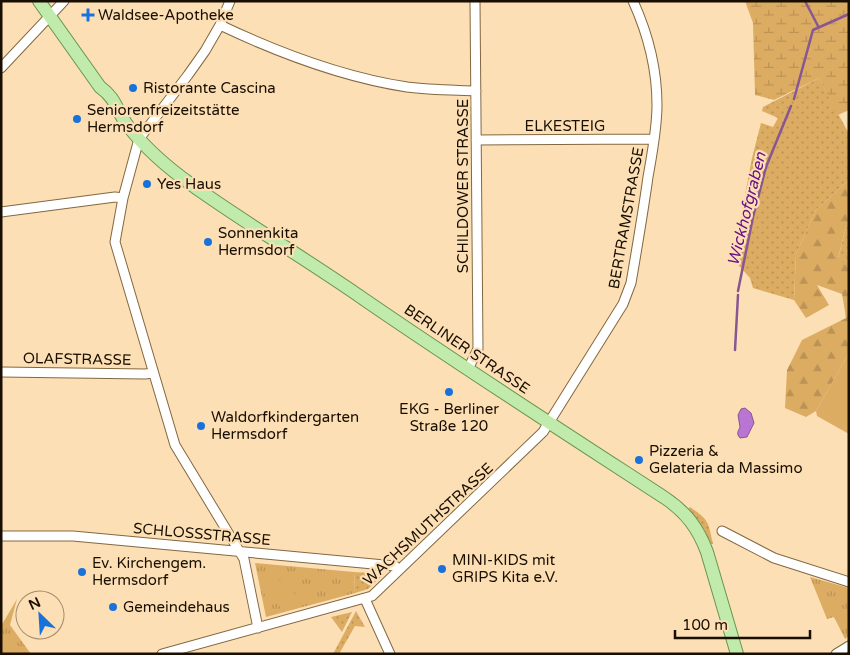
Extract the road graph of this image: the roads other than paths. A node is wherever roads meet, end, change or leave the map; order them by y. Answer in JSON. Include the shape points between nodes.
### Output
{"nodes":[{"id":1,"x":39,"y":1,"type":"edge"},
{"id":2,"x":64,"y":1,"type":"edge"},
{"id":3,"x":230,"y":1,"type":"edge"},
{"id":4,"x":475,"y":1,"type":"edge"},
{"id":5,"x":633,"y":1,"type":"edge"},
{"id":6,"x":50,"y":16,"type":"junction"},
{"id":7,"x":220,"y":25,"type":"junction"},
{"id":8,"x":1,"y":68,"type":"edge"},
{"id":9,"x":476,"y":91,"type":"junction"},
{"id":10,"x":139,"y":139,"type":"junction"},
{"id":11,"x":654,"y":139,"type":"junction"},
{"id":12,"x":476,"y":140,"type":"junction"},
{"id":13,"x":123,"y":198,"type":"junction"},
{"id":14,"x":1,"y":212,"type":"edge"},
{"id":15,"x":468,"y":369,"type":"junction"},
{"id":16,"x":1,"y":372,"type":"edge"},
{"id":17,"x":153,"y":373,"type":"junction"},
{"id":18,"x":549,"y":422,"type":"junction"},
{"id":19,"x":722,"y":531,"type":"dead end"},
{"id":20,"x":1,"y":536,"type":"edge"},
{"id":21,"x":239,"y":551,"type":"junction"},
{"id":22,"x":399,"y":570,"type":"junction"},
{"id":23,"x":849,"y":582,"type":"edge"},
{"id":24,"x":365,"y":599,"type":"junction"},
{"id":25,"x":258,"y":628,"type":"junction"},
{"id":26,"x":849,"y":646,"type":"edge"},
{"id":27,"x":162,"y":654,"type":"edge"},
{"id":28,"x":390,"y":654,"type":"edge"},
{"id":29,"x":737,"y":654,"type":"edge"},
{"id":30,"x":836,"y":654,"type":"edge"}],
"edges":[{"from":1,"to":6,"type":"main road","name":"BERLINER STRASSE"},
{"from":2,"to":6,"type":"street"},
{"from":3,"to":7,"type":"street"},
{"from":4,"to":9,"type":"street","name":"SCHILDOWER STRASSE"},
{"from":5,"to":11,"type":"street","name":"BERTRAMSTRASSE","via":[[644,26],[653,66],[657,104]]},
{"from":6,"to":8,"type":"street"},
{"from":6,"to":10,"type":"main road","name":"BERLINER STRASSE","via":[[100,87],[103,98]]},
{"from":7,"to":9,"type":"street","via":[[298,59],[345,73],[408,87]]},
{"from":7,"to":10,"type":"street","via":[[188,75]]},
{"from":9,"to":12,"type":"street","name":"SCHILDOWER STRASSE"},
{"from":10,"to":13,"type":"street"},
{"from":10,"to":15,"type":"main road","name":"BERLINER STRASSE","via":[[164,164],[192,184]]},
{"from":11,"to":12,"type":"street","name":"ELKESTEIG"},
{"from":11,"to":18,"type":"street","name":"BERTRAMSTRASSE","via":[[627,295]]},
{"from":12,"to":15,"type":"street","name":"SCHILDOWER STRASSE","via":[[478,349]]},
{"from":13,"to":14,"type":"street"},
{"from":13,"to":17,"type":"street","via":[[115,242]]},
{"from":15,"to":18,"type":"main road","name":"BERLINER STRASSE"},
{"from":16,"to":17,"type":"street","name":"OLAFSTRASSE"},
{"from":17,"to":21,"type":"street","via":[[176,448]]},
{"from":18,"to":22,"type":"street","name":"WACHSMUTHSTRASSE","via":[[537,439]]},
{"from":18,"to":29,"type":"main road","name":"BERLINER STRASSE","via":[[667,499],[687,516],[701,536]]},
{"from":19,"to":23,"type":"street","via":[[774,558]]},
{"from":20,"to":21,"type":"street","name":"SCHLOSSSTRASSE","via":[[73,536]]},
{"from":21,"to":22,"type":"street","name":"SCHLOSSSTRASSE","via":[[395,566]]},
{"from":21,"to":25,"type":"street","via":[[244,559]]},
{"from":22,"to":24,"type":"street","name":"WACHSMUTHSTRASSE"},
{"from":24,"to":25,"type":"street","name":"WACHSMUTHSTRASSE"},
{"from":24,"to":28,"type":"street"},
{"from":25,"to":27,"type":"street","name":"WACHSMUTHSTRASSE"},
{"from":26,"to":30,"type":"street"}]}
